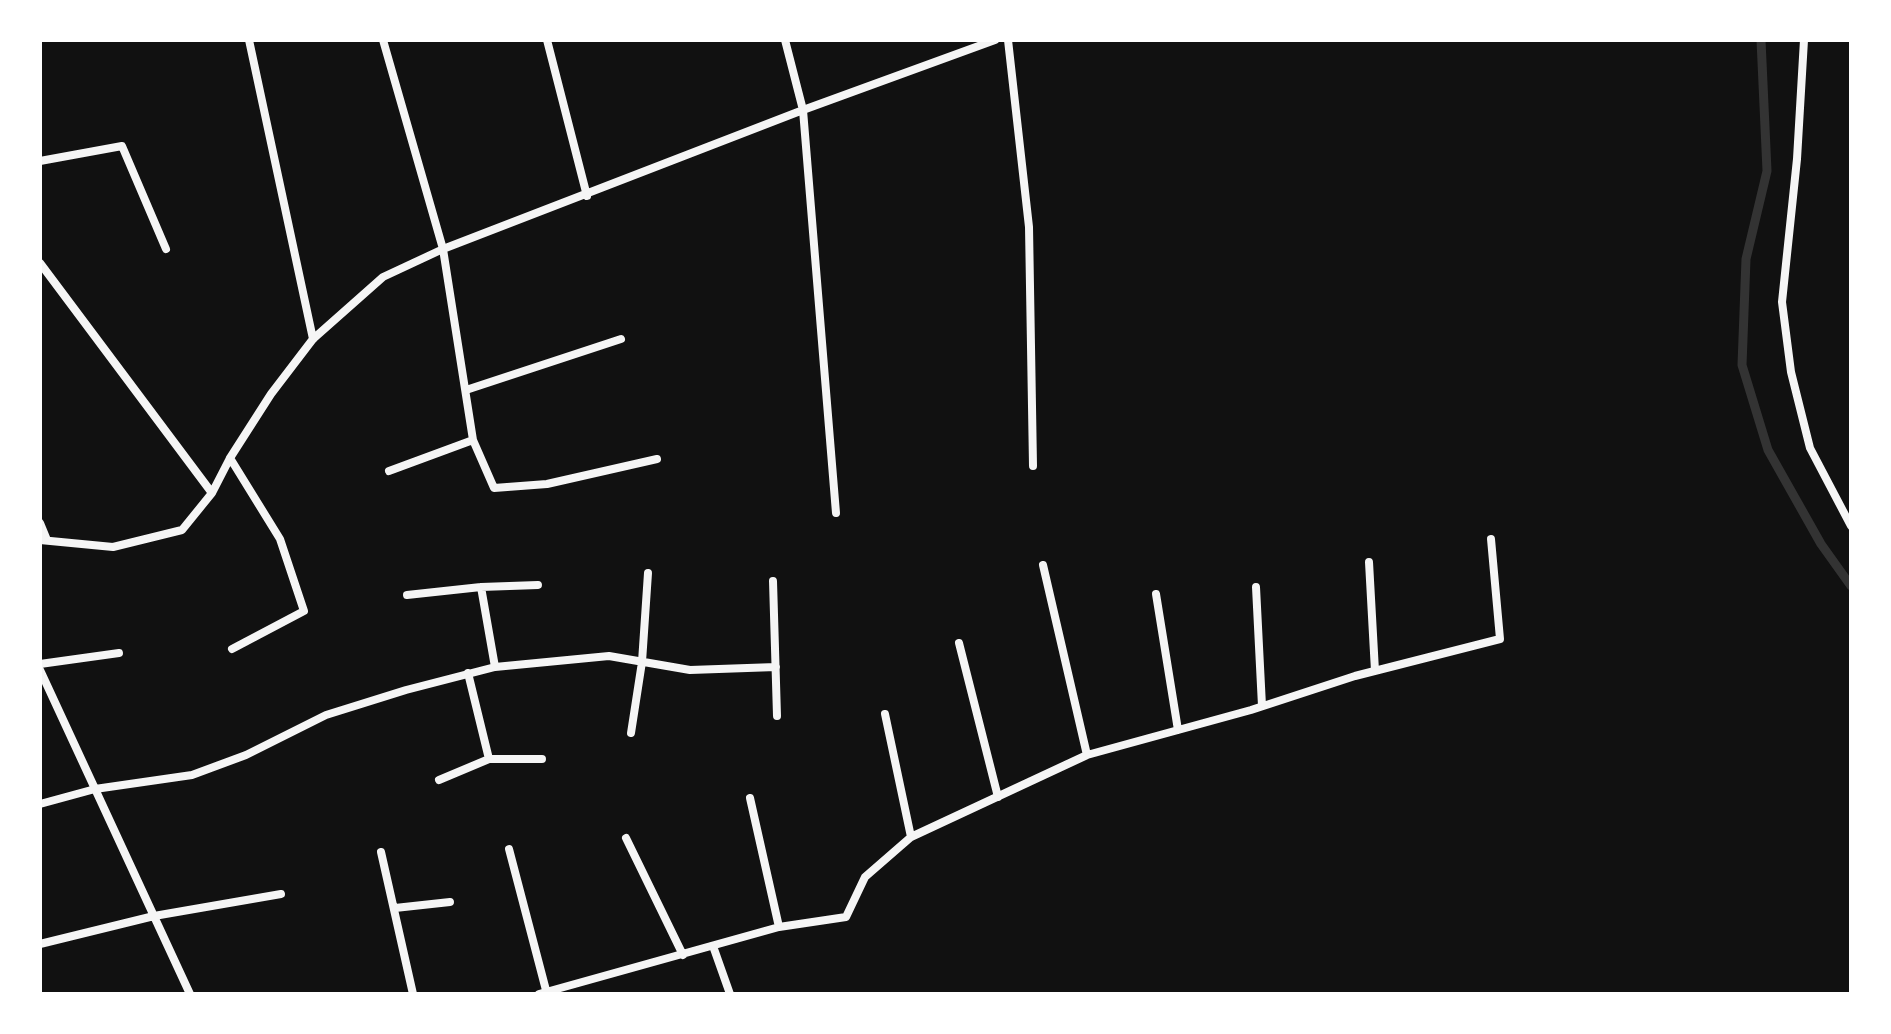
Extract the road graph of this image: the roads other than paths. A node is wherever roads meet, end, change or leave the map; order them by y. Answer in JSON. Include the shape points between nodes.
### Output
{"nodes":[{"id":1,"x":249,"y":40,"type":"edge"},
{"id":2,"x":383,"y":40,"type":"edge"},
{"id":3,"x":547,"y":40,"type":"edge"},
{"id":4,"x":785,"y":40,"type":"edge"},
{"id":5,"x":995,"y":40,"type":"edge"},
{"id":6,"x":1008,"y":40,"type":"edge"},
{"id":7,"x":1804,"y":40,"type":"edge"},
{"id":8,"x":803,"y":110,"type":"junction"},
{"id":9,"x":40,"y":161,"type":"edge"},
{"id":10,"x":587,"y":196,"type":"junction"},
{"id":11,"x":166,"y":249,"type":"dead end"},
{"id":12,"x":443,"y":249,"type":"junction"},
{"id":13,"x":40,"y":263,"type":"edge"},
{"id":14,"x":313,"y":339,"type":"junction"},
{"id":15,"x":621,"y":339,"type":"dead end"},
{"id":16,"x":466,"y":390,"type":"junction"},
{"id":17,"x":473,"y":440,"type":"junction"},
{"id":18,"x":230,"y":458,"type":"junction"},
{"id":19,"x":657,"y":459,"type":"dead end"},
{"id":20,"x":1033,"y":466,"type":"dead end"},
{"id":21,"x":389,"y":471,"type":"dead end"},
{"id":22,"x":212,"y":493,"type":"junction"},
{"id":23,"x":836,"y":513,"type":"dead end"},
{"id":24,"x":40,"y":523,"type":"edge"},
{"id":25,"x":1851,"y":526,"type":"edge"},
{"id":26,"x":1491,"y":539,"type":"dead end"},
{"id":27,"x":43,"y":540,"type":"edge"},
{"id":28,"x":1369,"y":562,"type":"dead end"},
{"id":29,"x":1043,"y":565,"type":"dead end"},
{"id":30,"x":648,"y":573,"type":"dead end"},
{"id":31,"x":773,"y":581,"type":"dead end"},
{"id":32,"x":538,"y":585,"type":"dead end"},
{"id":33,"x":481,"y":587,"type":"junction"},
{"id":34,"x":1256,"y":587,"type":"dead end"},
{"id":35,"x":1156,"y":594,"type":"dead end"},
{"id":36,"x":407,"y":595,"type":"dead end"},
{"id":37,"x":959,"y":643,"type":"dead end"},
{"id":38,"x":232,"y":649,"type":"dead end"},
{"id":39,"x":119,"y":653,"type":"dead end"},
{"id":40,"x":642,"y":662,"type":"junction"},
{"id":41,"x":40,"y":667,"type":"edge"},
{"id":42,"x":495,"y":667,"type":"junction"},
{"id":43,"x":776,"y":667,"type":"junction"},
{"id":44,"x":1375,"y":671,"type":"junction"},
{"id":45,"x":468,"y":673,"type":"junction"},
{"id":46,"x":1262,"y":706,"type":"junction"},
{"id":47,"x":885,"y":714,"type":"dead end"},
{"id":48,"x":777,"y":716,"type":"dead end"},
{"id":49,"x":1178,"y":730,"type":"junction"},
{"id":50,"x":631,"y":733,"type":"dead end"},
{"id":51,"x":1087,"y":755,"type":"junction"},
{"id":52,"x":489,"y":759,"type":"junction"},
{"id":53,"x":542,"y":759,"type":"dead end"},
{"id":54,"x":439,"y":780,"type":"dead end"},
{"id":55,"x":95,"y":789,"type":"junction"},
{"id":56,"x":998,"y":797,"type":"junction"},
{"id":57,"x":750,"y":798,"type":"dead end"},
{"id":58,"x":40,"y":804,"type":"edge"},
{"id":59,"x":911,"y":837,"type":"junction"},
{"id":60,"x":626,"y":838,"type":"dead end"},
{"id":61,"x":509,"y":849,"type":"dead end"},
{"id":62,"x":381,"y":852,"type":"dead end"},
{"id":63,"x":281,"y":894,"type":"dead end"},
{"id":64,"x":450,"y":902,"type":"dead end"},
{"id":65,"x":395,"y":908,"type":"junction"},
{"id":66,"x":154,"y":916,"type":"junction"},
{"id":67,"x":779,"y":927,"type":"junction"},
{"id":68,"x":40,"y":944,"type":"edge"},
{"id":69,"x":713,"y":946,"type":"junction"},
{"id":70,"x":683,"y":955,"type":"junction"},
{"id":71,"x":190,"y":994,"type":"edge"},
{"id":72,"x":413,"y":994,"type":"edge"},
{"id":73,"x":544,"y":994,"type":"edge"},
{"id":74,"x":730,"y":994,"type":"edge"}],
"edges":[{"from":1,"to":14,"type":"street"},
{"from":2,"to":12,"type":"street"},
{"from":3,"to":10,"type":"street"},
{"from":4,"to":8,"type":"street"},
{"from":5,"to":8,"type":"street"},
{"from":6,"to":20,"type":"street","via":[[1029,227]]},
{"from":7,"to":25,"type":"street","via":[[1782,302],[1791,372],[1810,448]]},
{"from":8,"to":10,"type":"street"},
{"from":8,"to":23,"type":"street"},
{"from":9,"to":11,"type":"street","via":[[122,146]]},
{"from":10,"to":12,"type":"street"},
{"from":12,"to":14,"type":"street","via":[[383,277]]},
{"from":12,"to":16,"type":"street"},
{"from":13,"to":22,"type":"street"},
{"from":14,"to":18,"type":"street"},
{"from":15,"to":16,"type":"street"},
{"from":16,"to":17,"type":"street"},
{"from":17,"to":19,"type":"street","via":[[494,488],[547,484]]},
{"from":17,"to":21,"type":"street"},
{"from":18,"to":22,"type":"street"},
{"from":18,"to":38,"type":"street","via":[[280,539],[304,611]]},
{"from":22,"to":27,"type":"street","via":[[182,530],[113,547]]},
{"from":24,"to":27,"type":"street"},
{"from":26,"to":44,"type":"street","via":[[1500,639]]},
{"from":28,"to":44,"type":"street"},
{"from":29,"to":51,"type":"street"},
{"from":30,"to":40,"type":"street"},
{"from":31,"to":43,"type":"street"},
{"from":32,"to":33,"type":"street"},
{"from":33,"to":36,"type":"street"},
{"from":33,"to":42,"type":"street"},
{"from":34,"to":46,"type":"street"},
{"from":35,"to":49,"type":"street"},
{"from":37,"to":56,"type":"street"},
{"from":39,"to":41,"type":"street"},
{"from":40,"to":42,"type":"street","via":[[609,656]]},
{"from":40,"to":43,"type":"street","via":[[690,670]]},
{"from":40,"to":50,"type":"street"},
{"from":41,"to":55,"type":"street"},
{"from":42,"to":45,"type":"street"},
{"from":43,"to":48,"type":"street"},
{"from":44,"to":46,"type":"street"},
{"from":45,"to":52,"type":"street"},
{"from":45,"to":55,"type":"street","via":[[326,715],[192,775]]},
{"from":46,"to":49,"type":"street"},
{"from":47,"to":59,"type":"street"},
{"from":49,"to":51,"type":"street"},
{"from":51,"to":56,"type":"street"},
{"from":52,"to":53,"type":"street"},
{"from":52,"to":54,"type":"street"},
{"from":55,"to":58,"type":"street"},
{"from":55,"to":66,"type":"street"},
{"from":56,"to":59,"type":"street"},
{"from":57,"to":67,"type":"street"},
{"from":59,"to":67,"type":"street","via":[[865,877],[846,917]]},
{"from":60,"to":70,"type":"street"},
{"from":61,"to":73,"type":"street"},
{"from":62,"to":65,"type":"street"},
{"from":63,"to":66,"type":"street"},
{"from":64,"to":65,"type":"street"},
{"from":65,"to":72,"type":"street"},
{"from":66,"to":68,"type":"street"},
{"from":66,"to":71,"type":"street"},
{"from":67,"to":69,"type":"street"},
{"from":69,"to":70,"type":"street"},
{"from":69,"to":74,"type":"street"},
{"from":70,"to":73,"type":"street"}]}
